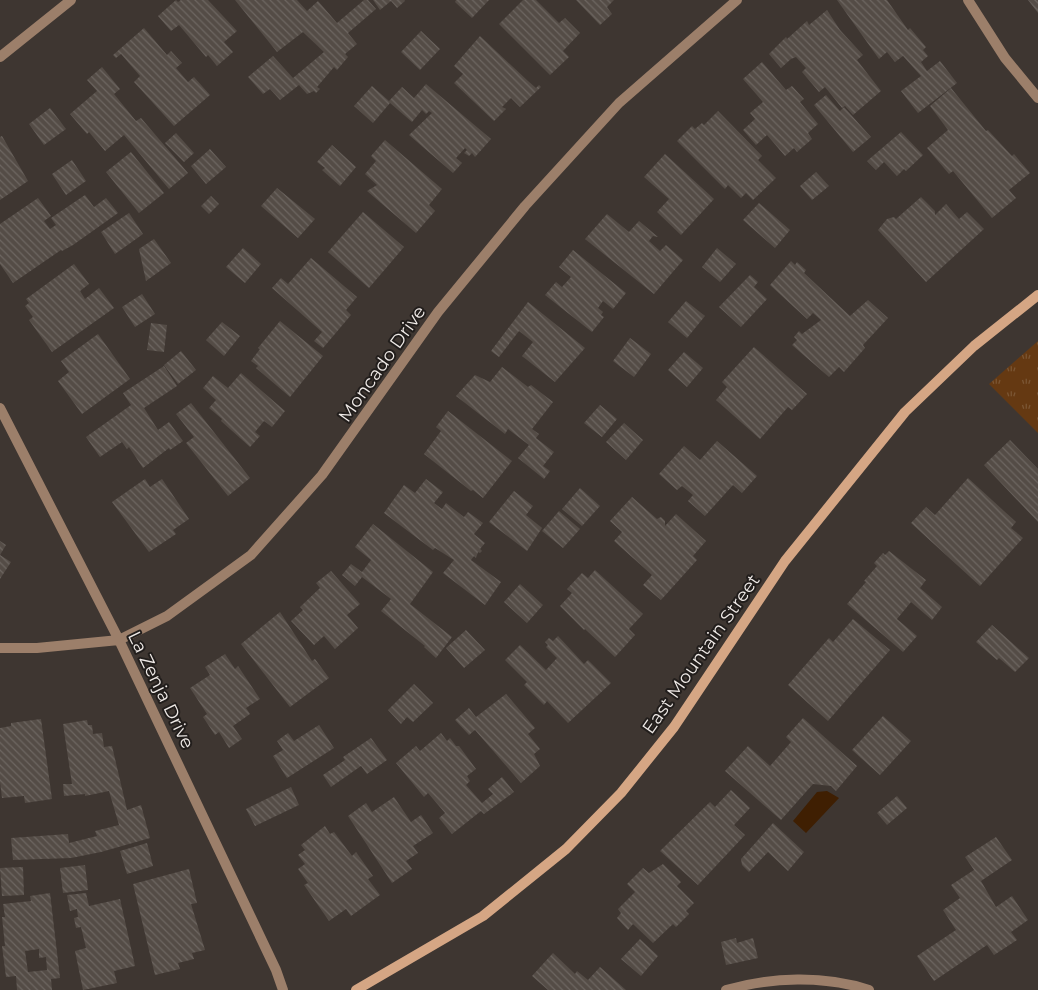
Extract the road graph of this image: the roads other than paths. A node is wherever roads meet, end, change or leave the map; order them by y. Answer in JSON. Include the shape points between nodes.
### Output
{"nodes":[{"id":1,"x":71,"y":0,"type":"edge"},
{"id":2,"x":737,"y":0,"type":"edge"},
{"id":3,"x":968,"y":0,"type":"edge"},
{"id":4,"x":0,"y":56,"type":"edge"},
{"id":5,"x":1038,"y":98,"type":"edge"},
{"id":6,"x":1038,"y":296,"type":"edge"},
{"id":7,"x":0,"y":408,"type":"edge"},
{"id":8,"x":119,"y":640,"type":"junction"},
{"id":9,"x":0,"y":648,"type":"edge"},
{"id":10,"x":283,"y":990,"type":"edge"},
{"id":11,"x":356,"y":990,"type":"edge"},
{"id":12,"x":726,"y":990,"type":"edge"},
{"id":13,"x":869,"y":990,"type":"edge"}],
"edges":[{"from":1,"to":4,"type":"street"},
{"from":2,"to":8,"type":"street","name":"Moncado Drive","via":[[619,103],[525,206],[438,312],[322,475],[251,555],[167,616]]},
{"from":3,"to":5,"type":"street","via":[[1005,58]]},
{"from":6,"to":11,"type":"street","name":"East Mountain Street","via":[[974,346],[905,412],[785,561],[674,727],[621,792],[566,849],[482,916]]},
{"from":7,"to":8,"type":"street","name":"La Zenja Drive"},
{"from":8,"to":9,"type":"street","name":"Moncado Drive"},
{"from":8,"to":10,"type":"street","name":"La Zenja Drive"},
{"from":12,"to":13,"type":"street","via":[[772,982],[820,979]]}]}
